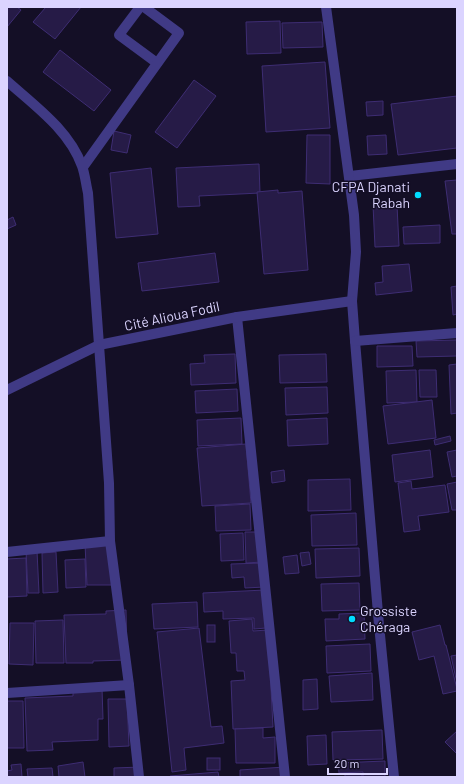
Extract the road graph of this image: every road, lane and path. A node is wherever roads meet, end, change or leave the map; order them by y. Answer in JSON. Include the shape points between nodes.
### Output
{"nodes":[{"id":1,"x":140,"y":7,"type":"edge"},
{"id":2,"x":144,"y":7,"type":"edge"},
{"id":3,"x":326,"y":7,"type":"edge"},
{"id":4,"x":157,"y":62,"type":"junction"},
{"id":5,"x":7,"y":81,"type":"edge"},
{"id":6,"x":457,"y":164,"type":"edge"},
{"id":7,"x":83,"y":167,"type":"junction"},
{"id":8,"x":350,"y":176,"type":"junction"},
{"id":9,"x":352,"y":301,"type":"junction"},
{"id":10,"x":237,"y":317,"type":"junction"},
{"id":11,"x":457,"y":333,"type":"edge"},
{"id":12,"x":355,"y":341,"type":"junction"},
{"id":13,"x":99,"y":345,"type":"junction"},
{"id":14,"x":7,"y":390,"type":"edge"},
{"id":15,"x":110,"y":541,"type":"junction"},
{"id":16,"x":7,"y":552,"type":"edge"},
{"id":17,"x":129,"y":685,"type":"junction"},
{"id":18,"x":7,"y":693,"type":"edge"},
{"id":19,"x":139,"y":777,"type":"edge"},
{"id":20,"x":285,"y":777,"type":"edge"},
{"id":21,"x":394,"y":777,"type":"edge"}],
"edges":[{"from":1,"to":4,"type":"street","via":[[120,35]]},
{"from":2,"to":4,"type":"street","via":[[179,33]]},
{"from":3,"to":8,"type":"street"},
{"from":4,"to":7,"type":"street"},
{"from":5,"to":7,"type":"street","via":[[61,131],[73,146]]},
{"from":6,"to":8,"type":"street"},
{"from":7,"to":13,"type":"street","via":[[88,193]]},
{"from":8,"to":9,"type":"street","via":[[356,252]]},
{"from":9,"to":10,"type":"street","name":"Cité Alioua Fodil"},
{"from":9,"to":12,"type":"street"},
{"from":10,"to":13,"type":"street","name":"Cité Alioua Fodil"},
{"from":10,"to":20,"type":"street"},
{"from":11,"to":12,"type":"street"},
{"from":12,"to":21,"type":"street"},
{"from":13,"to":14,"type":"street","name":"Cité Alioua Fodil"},
{"from":13,"to":15,"type":"street","via":[[109,483]]},
{"from":15,"to":16,"type":"street"},
{"from":15,"to":17,"type":"street"},
{"from":17,"to":18,"type":"street"},
{"from":17,"to":19,"type":"street"}]}
